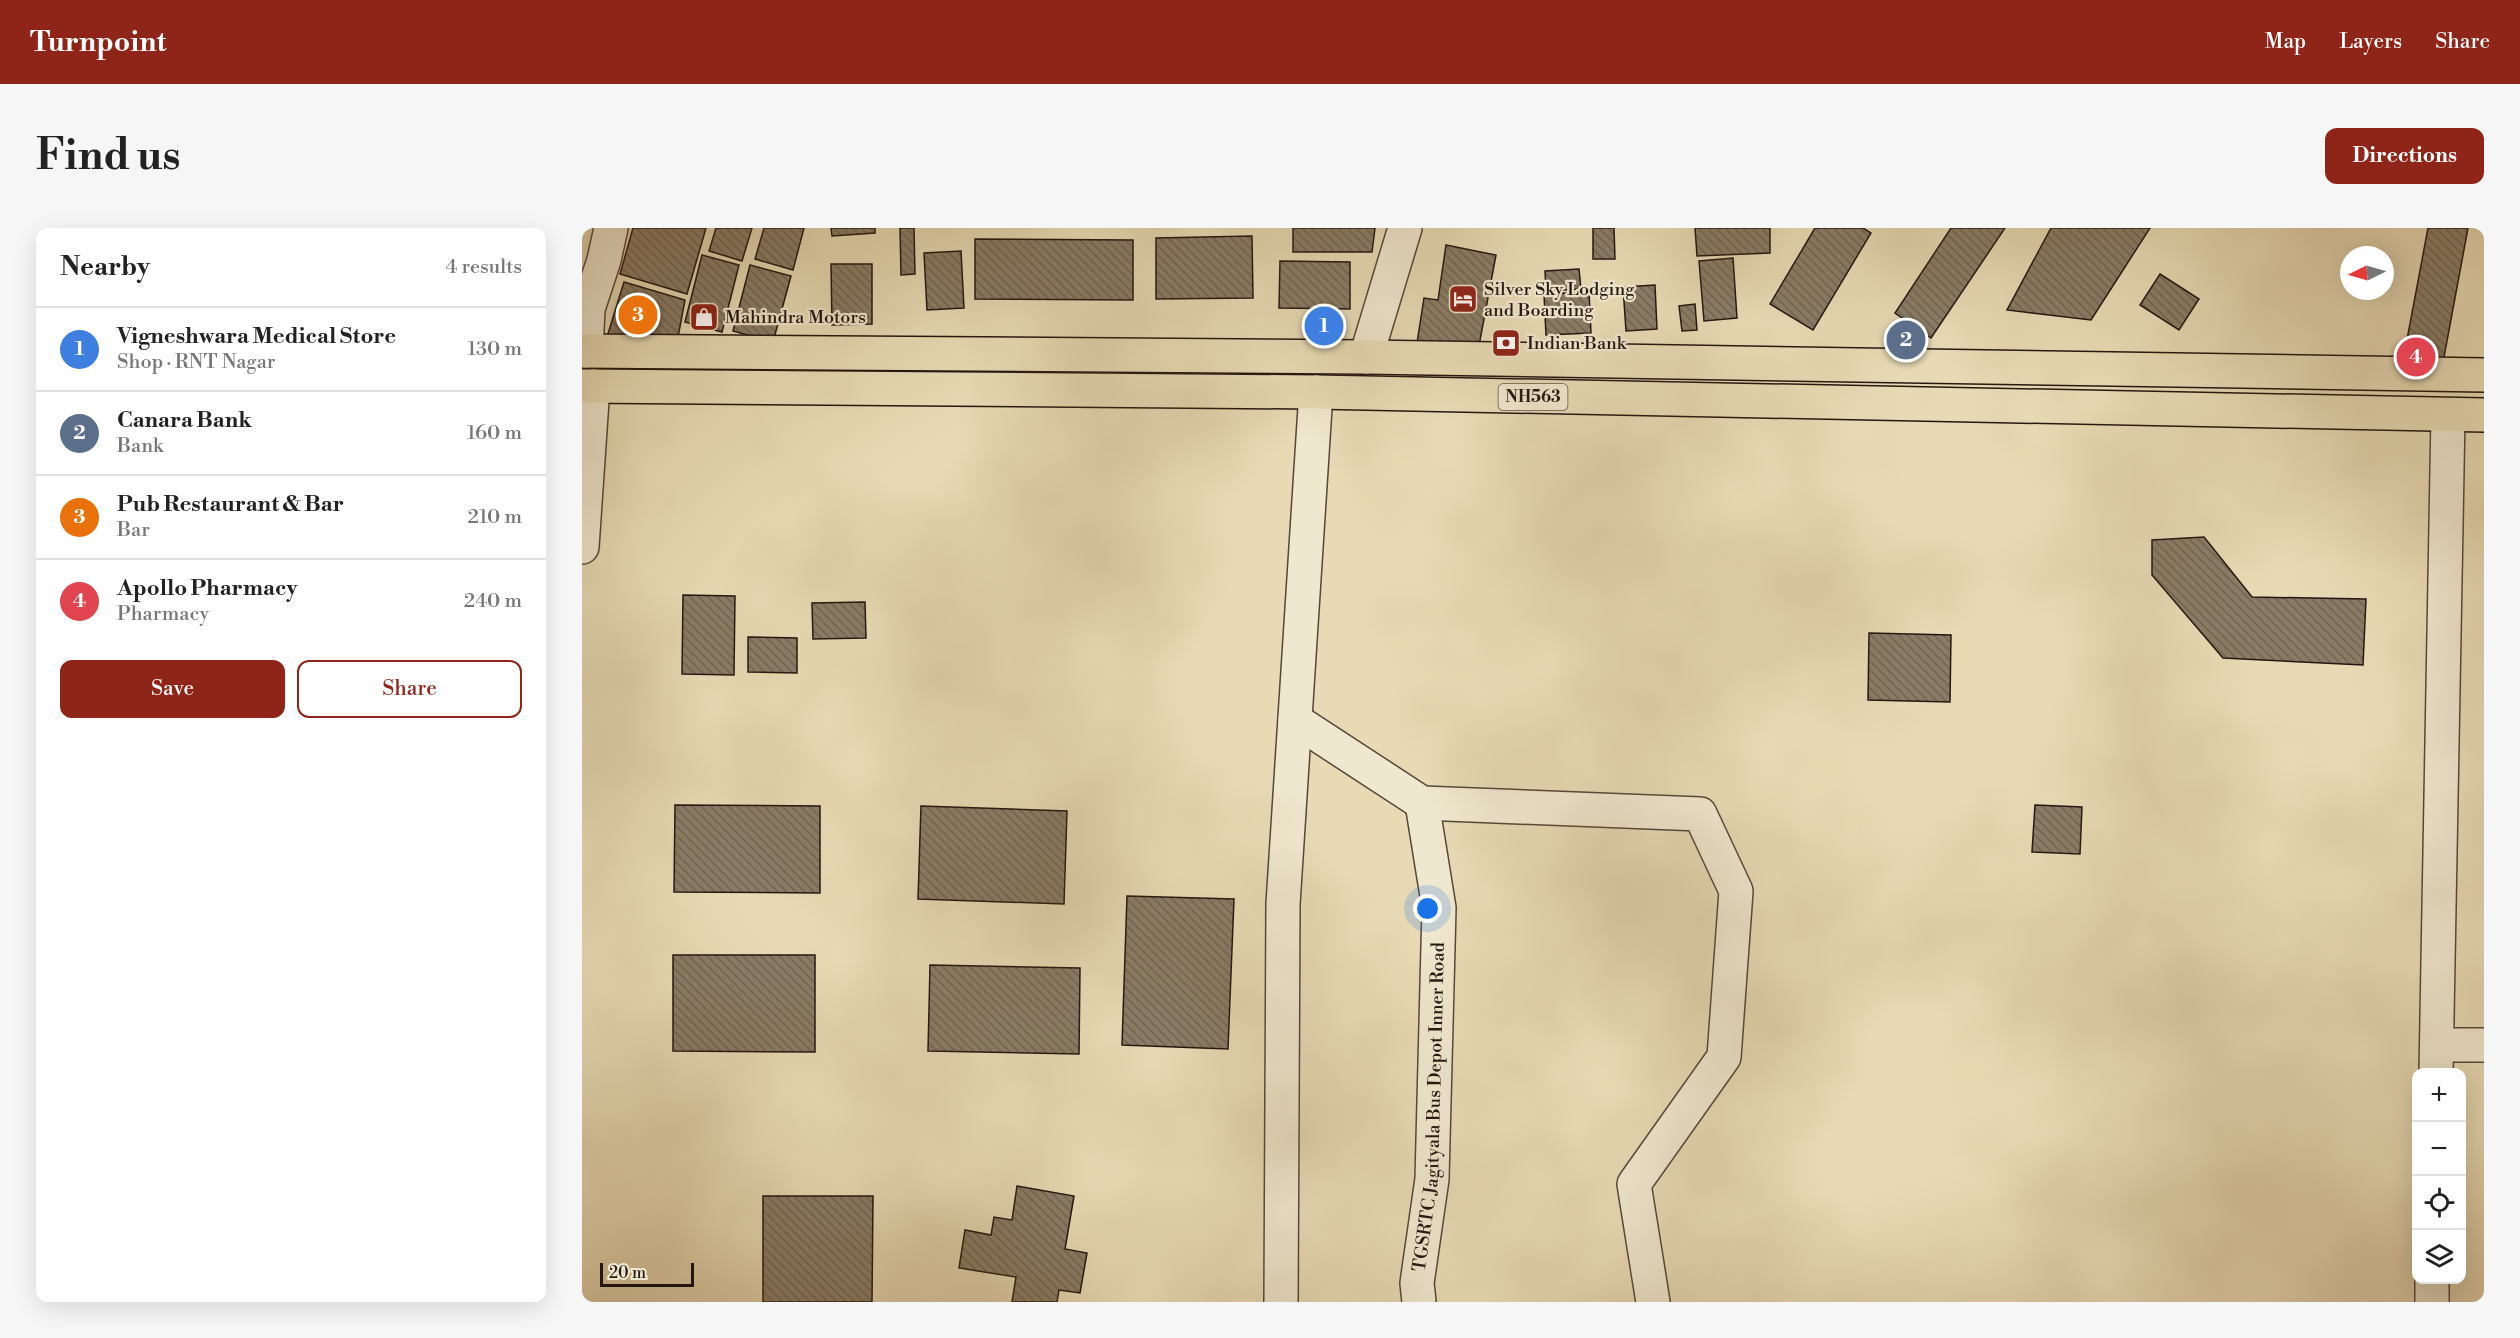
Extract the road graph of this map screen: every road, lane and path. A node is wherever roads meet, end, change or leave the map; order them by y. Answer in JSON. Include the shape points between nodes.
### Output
{"nodes":[{"id":1,"x":611,"y":228,"type":"edge"},
{"id":2,"x":1405,"y":228,"type":"edge"},
{"id":3,"x":584,"y":351,"type":"edge"},
{"id":4,"x":1366,"y":357,"type":"junction"},
{"id":5,"x":2484,"y":375,"type":"edge"},
{"id":6,"x":588,"y":386,"type":"edge"},
{"id":7,"x":1316,"y":392,"type":"junction"},
{"id":8,"x":2448,"y":415,"type":"junction"},
{"id":9,"x":2484,"y":415,"type":"edge"},
{"id":10,"x":582,"y":547,"type":"edge"},
{"id":11,"x":1295,"y":720,"type":"junction"},
{"id":12,"x":1422,"y":803,"type":"junction"},
{"id":13,"x":2484,"y":1045,"type":"edge"},
{"id":14,"x":2436,"y":1059,"type":"edge"},
{"id":15,"x":2432,"y":1284,"type":"edge"},
{"id":16,"x":1281,"y":1302,"type":"edge"},
{"id":17,"x":1419,"y":1302,"type":"edge"},
{"id":18,"x":1653,"y":1302,"type":"edge"},
{"id":19,"x":2432,"y":1302,"type":"edge"}],
"edges":[{"from":1,"to":3,"type":"street","via":[[588,309]]},
{"from":2,"to":4,"type":"street"},
{"from":3,"to":4,"type":"highway","number":"NH563"},
{"from":4,"to":5,"type":"highway","number":"NH563"},
{"from":6,"to":7,"type":"highway","number":"NH563"},
{"from":6,"to":10,"type":"street"},
{"from":7,"to":8,"type":"highway","number":"NH563"},
{"from":7,"to":11,"type":"street"},
{"from":8,"to":9,"type":"highway","number":"NH563"},
{"from":8,"to":14,"type":"street"},
{"from":11,"to":12,"type":"street"},
{"from":11,"to":16,"type":"street","via":[[1283,904]]},
{"from":12,"to":17,"type":"street","name":"TGSRTC Jagityala Bus Depot Inner Road","via":[[1439,908],[1432,1179],[1416,1283]]},
{"from":12,"to":18,"type":"street","via":[[1700,814],[1736,891],[1724,1057],[1634,1184]]},
{"from":13,"to":14,"type":"street"},
{"from":15,"to":19,"type":"street"}]}
